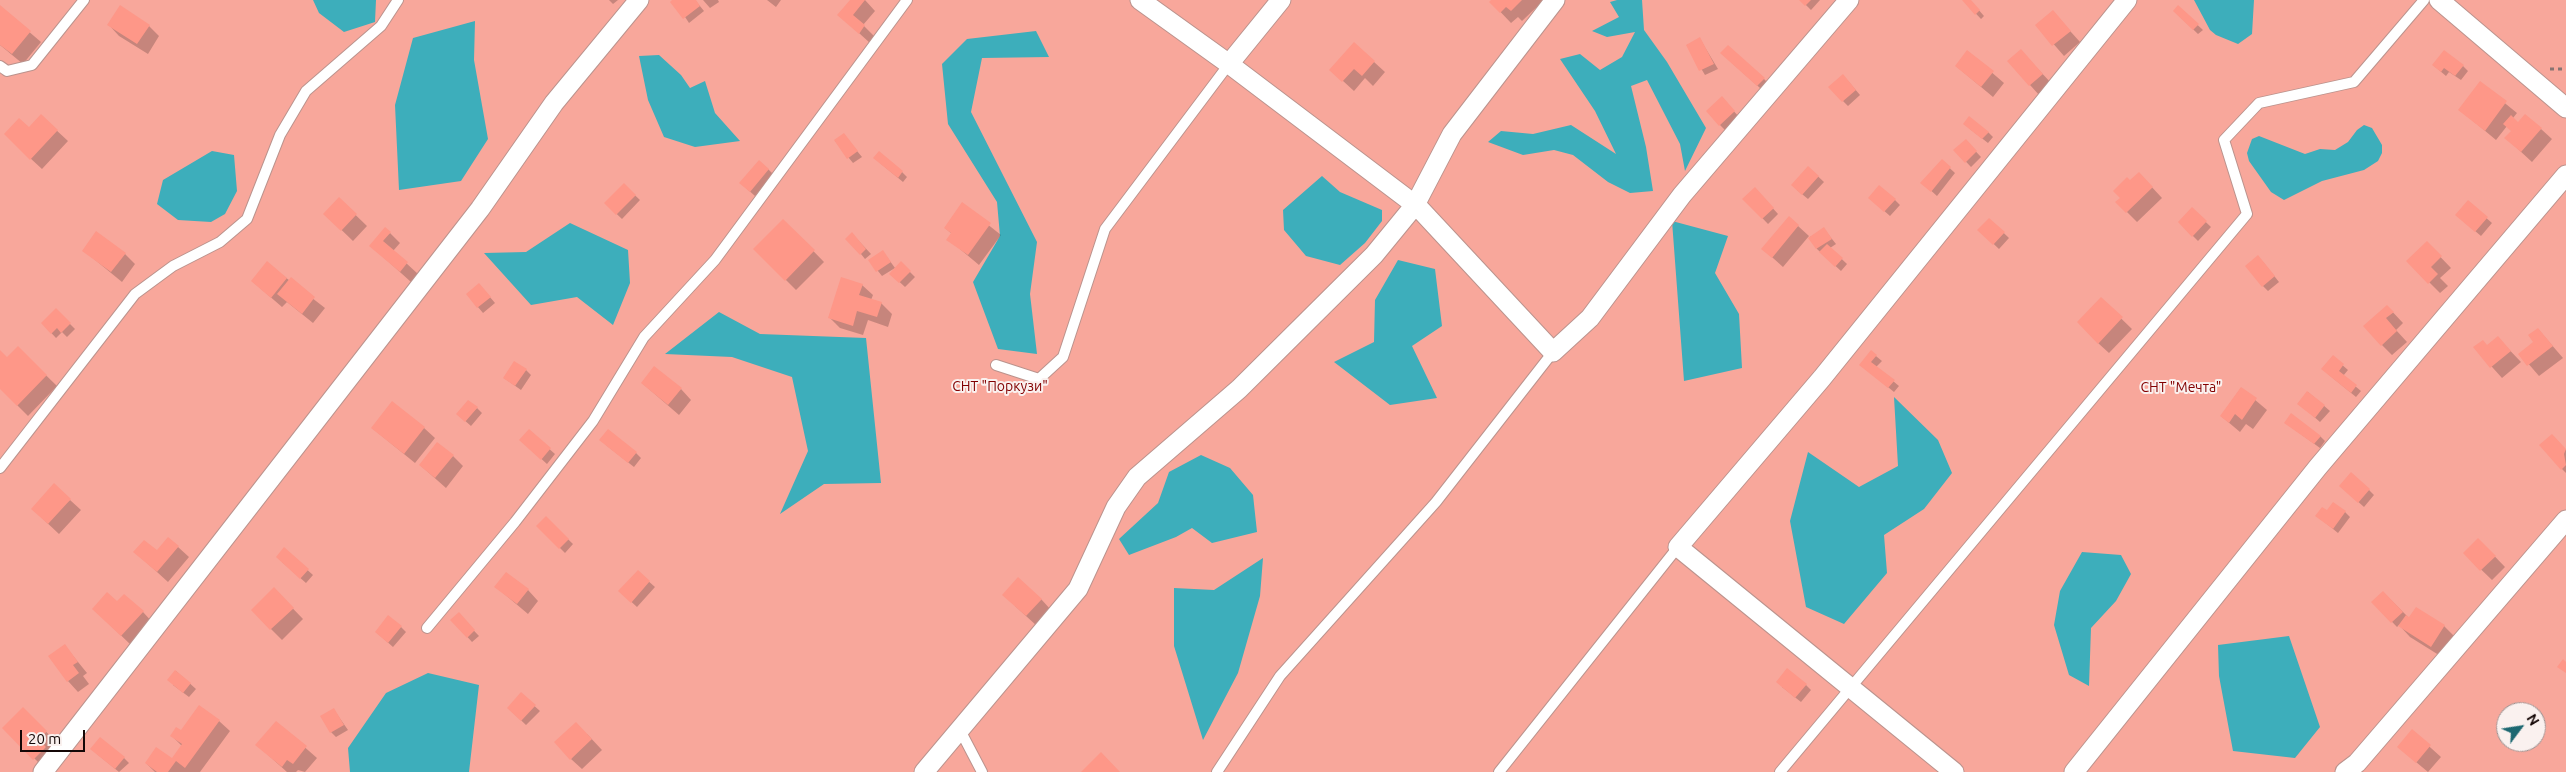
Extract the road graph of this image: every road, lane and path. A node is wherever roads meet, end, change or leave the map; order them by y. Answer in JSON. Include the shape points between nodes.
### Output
{"nodes":[{"id":1,"x":84,"y":0,"type":"edge"},
{"id":2,"x":398,"y":0,"type":"edge"},
{"id":3,"x":639,"y":0,"type":"edge"},
{"id":4,"x":907,"y":0,"type":"edge"},
{"id":5,"x":1140,"y":0,"type":"edge"},
{"id":6,"x":1281,"y":0,"type":"edge"},
{"id":7,"x":1554,"y":0,"type":"edge"},
{"id":8,"x":1849,"y":0,"type":"edge"},
{"id":9,"x":2127,"y":0,"type":"edge"},
{"id":10,"x":2424,"y":0,"type":"edge"},
{"id":11,"x":2438,"y":0,"type":"edge"},
{"id":12,"x":1229,"y":64,"type":"junction"},
{"id":13,"x":0,"y":66,"type":"edge"},
{"id":14,"x":2566,"y":108,"type":"edge"},
{"id":15,"x":2566,"y":175,"type":"edge"},
{"id":16,"x":1415,"y":205,"type":"junction"},
{"id":17,"x":1553,"y":352,"type":"junction"},
{"id":18,"x":996,"y":365,"type":"dead end"},
{"id":19,"x":0,"y":468,"type":"edge"},
{"id":20,"x":2566,"y":520,"type":"edge"},
{"id":21,"x":1678,"y":546,"type":"junction"},
{"id":22,"x":427,"y":628,"type":"dead end"},
{"id":23,"x":1851,"y":686,"type":"junction"},
{"id":24,"x":960,"y":730,"type":"junction"},
{"id":25,"x":43,"y":772,"type":"edge"},
{"id":26,"x":924,"y":772,"type":"edge"},
{"id":27,"x":982,"y":772,"type":"edge"},
{"id":28,"x":1217,"y":772,"type":"edge"},
{"id":29,"x":1499,"y":772,"type":"edge"},
{"id":30,"x":1780,"y":772,"type":"edge"},
{"id":31,"x":1954,"y":772,"type":"edge"},
{"id":32,"x":2074,"y":772,"type":"edge"},
{"id":33,"x":2346,"y":772,"type":"edge"}],
"edges":[{"from":1,"to":13,"type":"lane","via":[[32,65],[7,71]]},
{"from":2,"to":19,"type":"lane","via":[[381,26],[306,91],[280,135],[247,219],[220,242],[173,266],[135,294]]},
{"from":3,"to":25,"type":"street","via":[[554,103],[480,209]]},
{"from":4,"to":22,"type":"lane","via":[[715,260],[644,336],[592,421],[515,522]]},
{"from":5,"to":12,"type":"street"},
{"from":6,"to":12,"type":"street"},
{"from":7,"to":16,"type":"street","via":[[1452,134]]},
{"from":8,"to":17,"type":"street","via":[[1682,195],[1590,318]]},
{"from":9,"to":21,"type":"street","via":[[1822,378]]},
{"from":10,"to":23,"type":"lane","via":[[2354,82],[2259,103],[2224,140],[2247,214]]},
{"from":11,"to":14,"type":"street"},
{"from":12,"to":16,"type":"street"},
{"from":12,"to":18,"type":"lane","via":[[1105,229],[1063,357],[1039,379]]},
{"from":15,"to":32,"type":"street","via":[[2318,467]]},
{"from":16,"to":17,"type":"street"},
{"from":16,"to":24,"type":"street","via":[[1374,255],[1239,389],[1136,477],[1116,507],[1078,589]]},
{"from":17,"to":28,"type":"lane","via":[[1436,502],[1280,676]]},
{"from":20,"to":33,"type":"street"},
{"from":21,"to":23,"type":"street"},
{"from":21,"to":29,"type":"lane"},
{"from":23,"to":30,"type":"lane"},
{"from":23,"to":31,"type":"street"},
{"from":24,"to":26,"type":"street"},
{"from":24,"to":27,"type":"lane"}]}
